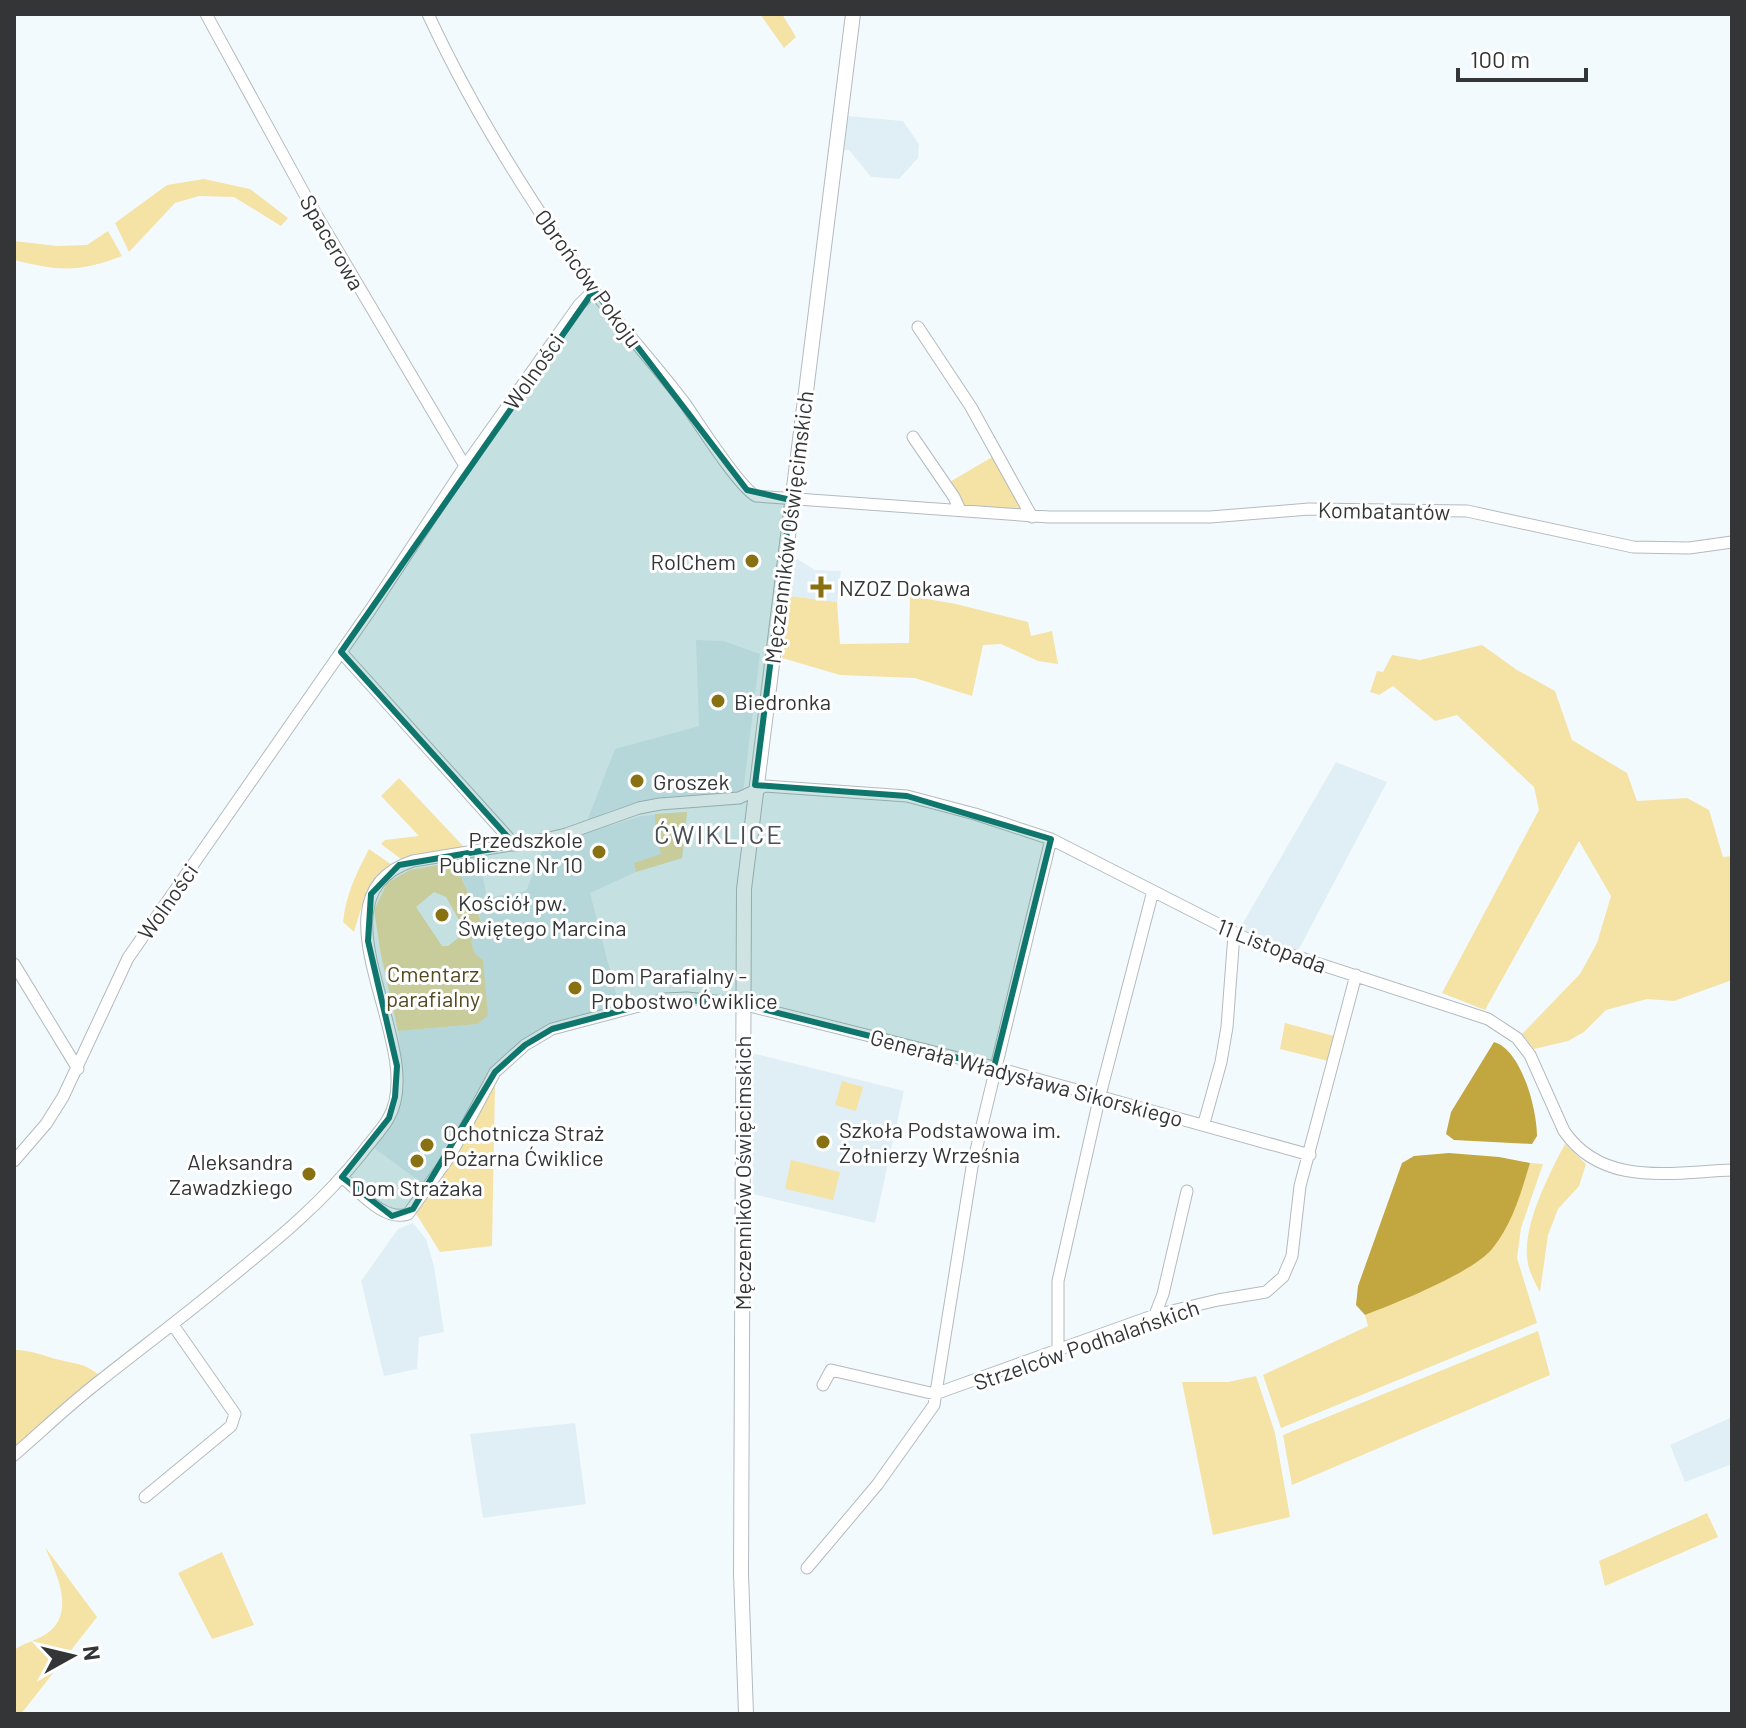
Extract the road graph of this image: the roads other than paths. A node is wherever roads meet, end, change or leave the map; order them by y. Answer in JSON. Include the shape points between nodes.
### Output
{"nodes":[{"id":1,"x":206,"y":14,"type":"edge"},
{"id":2,"x":428,"y":14,"type":"edge"},
{"id":3,"x":853,"y":14,"type":"edge"},
{"id":4,"x":594,"y":290,"type":"junction"},
{"id":5,"x":918,"y":327,"type":"dead end"},
{"id":6,"x":913,"y":437,"type":"dead end"},
{"id":7,"x":465,"y":466,"type":"junction"},
{"id":8,"x":791,"y":500,"type":"junction"},
{"id":9,"x":960,"y":510,"type":"junction"},
{"id":10,"x":1032,"y":517,"type":"junction"},
{"id":11,"x":1732,"y":542,"type":"edge"},
{"id":12,"x":341,"y":652,"type":"junction"},
{"id":13,"x":754,"y":790,"type":"junction"},
{"id":14,"x":1051,"y":839,"type":"junction"},
{"id":15,"x":515,"y":845,"type":"junction"},
{"id":16,"x":1153,"y":891,"type":"junction"},
{"id":17,"x":1234,"y":934,"type":"junction"},
{"id":18,"x":14,"y":964,"type":"edge"},
{"id":19,"x":1356,"y":975,"type":"junction"},
{"id":20,"x":742,"y":1004,"type":"junction"},
{"id":21,"x":994,"y":1067,"type":"junction"},
{"id":22,"x":78,"y":1069,"type":"junction"},
{"id":23,"x":1100,"y":1095,"type":"junction"},
{"id":24,"x":1204,"y":1123,"type":"junction"},
{"id":25,"x":1310,"y":1155,"type":"junction"},
{"id":26,"x":14,"y":1161,"type":"edge"},
{"id":27,"x":1732,"y":1170,"type":"edge"},
{"id":28,"x":342,"y":1177,"type":"junction"},
{"id":29,"x":1187,"y":1191,"type":"dead end"},
{"id":30,"x":1155,"y":1315,"type":"junction"},
{"id":31,"x":173,"y":1325,"type":"junction"},
{"id":32,"x":1058,"y":1351,"type":"junction"},
{"id":33,"x":823,"y":1385,"type":"dead end"},
{"id":34,"x":935,"y":1394,"type":"junction"},
{"id":35,"x":14,"y":1455,"type":"edge"},
{"id":36,"x":145,"y":1497,"type":"dead end"},
{"id":37,"x":807,"y":1568,"type":"dead end"},
{"id":38,"x":746,"y":1714,"type":"edge"}],
"edges":[{"from":1,"to":7,"type":"street","name":"Spacerowa","via":[[310,204]]},
{"from":2,"to":4,"type":"street","name":"Obrońców Pokoju","via":[[537,209]]},
{"from":3,"to":8,"type":"main road","name":"Męczenników Oświęcimskich"},
{"from":4,"to":7,"type":"street","name":"Wolności"},
{"from":4,"to":8,"type":"street","name":"Obrońców Pokoju","via":[[747,490]]},
{"from":5,"to":10,"type":"street","via":[[971,407]]},
{"from":6,"to":9,"type":"street"},
{"from":7,"to":12,"type":"street","name":"Wolności"},
{"from":8,"to":9,"type":"street","name":"Kombatantów"},
{"from":8,"to":13,"type":"main road","name":"Męczenników Oświęcimskich"},
{"from":9,"to":10,"type":"street","name":"Kombatantów"},
{"from":10,"to":11,"type":"street","name":"Kombatantów","via":[[1195,517],[1309,509],[1467,511],[1633,547]]},
{"from":12,"to":15,"type":"street"},
{"from":12,"to":22,"type":"street","name":"Wolności","via":[[128,958]]},
{"from":13,"to":14,"type":"street","name":"11 Listopada","via":[[769,786],[907,796]]},
{"from":13,"to":15,"type":"street","via":[[739,798],[639,808],[566,834]]},
{"from":13,"to":20,"type":"main road","name":"Męczenników Oświęcimskich","via":[[744,889]]},
{"from":14,"to":16,"type":"street","name":"11 Listopada"},
{"from":14,"to":21,"type":"street"},
{"from":15,"to":28,"type":"street","via":[[399,865],[371,894],[368,941],[397,1066],[395,1097],[389,1118]]},
{"from":16,"to":17,"type":"street","name":"11 Listopada"},
{"from":16,"to":23,"type":"street"},
{"from":17,"to":19,"type":"street","name":"11 Listopada"},
{"from":17,"to":24,"type":"street","via":[[1227,1027]]},
{"from":18,"to":22,"type":"street"},
{"from":19,"to":25,"type":"street","name":"Strzelców Podhalańskich"},
{"from":19,"to":27,"type":"street","name":"11 Listopada","via":[[1488,1019],[1517,1038],[1564,1131],[1599,1162],[1638,1174]]},
{"from":20,"to":21,"type":"street","name":"Generała Władysława Sikorskiego"},
{"from":20,"to":28,"type":"street","name":"Generała Władysława Sikorskiego","via":[[665,999],[552,1029],[525,1045],[495,1072],[450,1156],[408,1214],[383,1211]]},
{"from":20,"to":38,"type":"main road","name":"Męczenników Oświęcimskich","via":[[741,1574]]},
{"from":21,"to":23,"type":"street","name":"Generała Władysława Sikorskiego"},
{"from":21,"to":34,"type":"street"},
{"from":22,"to":26,"type":"street","name":"Wolności","via":[[46,1124]]},
{"from":23,"to":24,"type":"street","name":"Generała Władysława Sikorskiego"},
{"from":23,"to":32,"type":"street","via":[[1058,1281]]},
{"from":24,"to":25,"type":"street","name":"Generała Władysława Sikorskiego"},
{"from":25,"to":30,"type":"street","name":"Strzelców Podhalańskich","via":[[1300,1186],[1292,1256],[1279,1282],[1266,1292]]},
{"from":28,"to":31,"type":"street","via":[[301,1220]]},
{"from":29,"to":30,"type":"street"},
{"from":30,"to":32,"type":"street","name":"Strzelców Podhalańskich"},
{"from":31,"to":35,"type":"street"},
{"from":31,"to":36,"type":"street","via":[[235,1414],[231,1426]]},
{"from":32,"to":34,"type":"street","name":"Strzelców Podhalańskich"},
{"from":33,"to":34,"type":"street","via":[[831,1370]]},
{"from":34,"to":37,"type":"street","via":[[934,1405],[894,1462]]}]}
